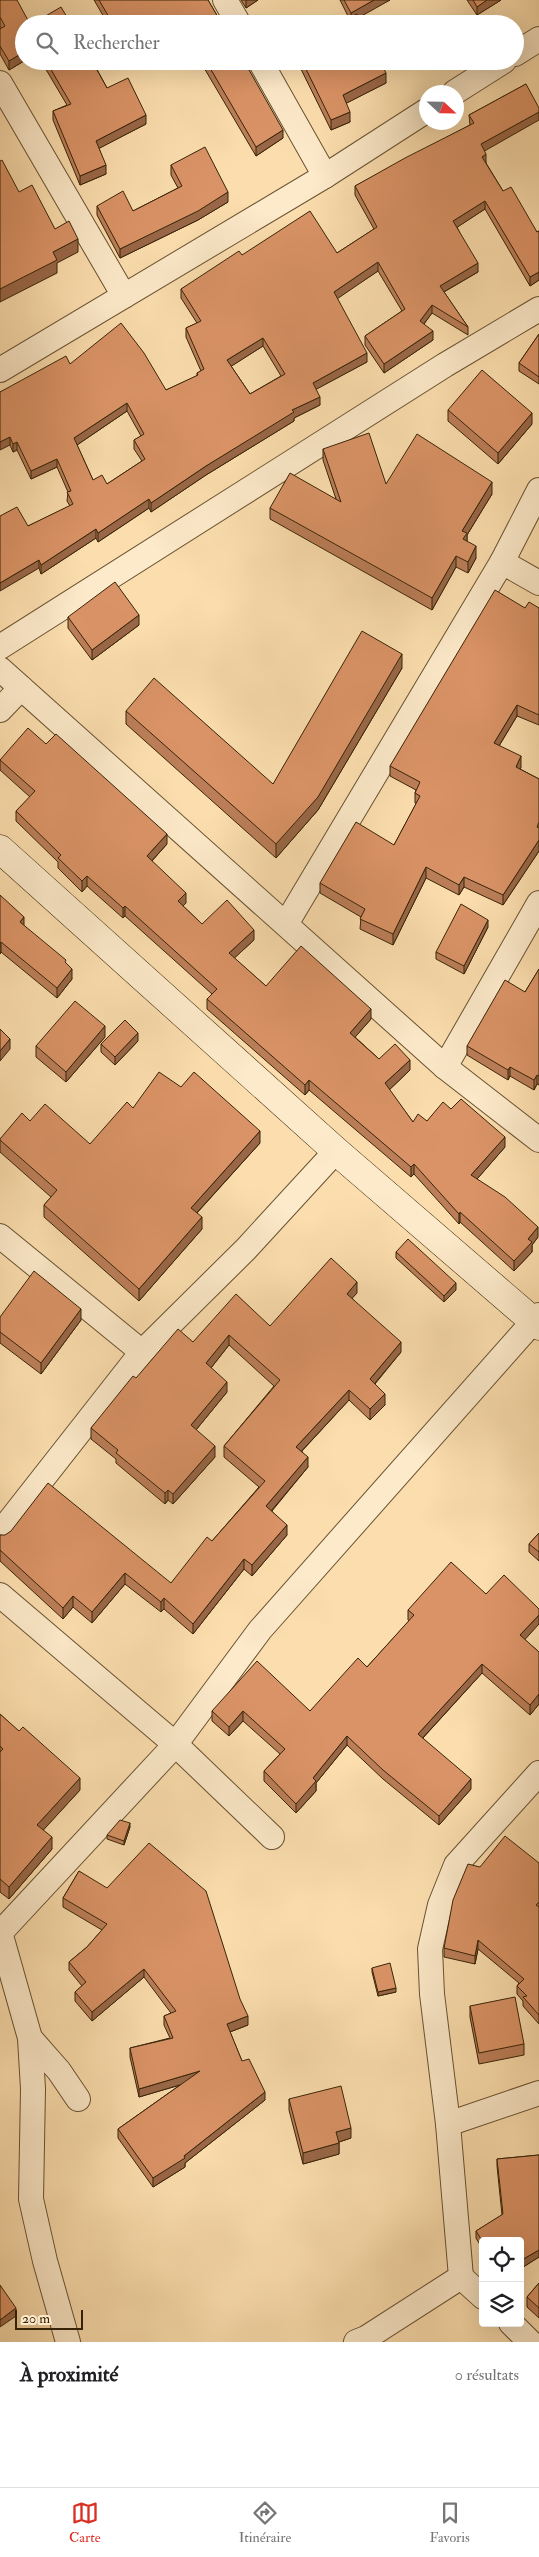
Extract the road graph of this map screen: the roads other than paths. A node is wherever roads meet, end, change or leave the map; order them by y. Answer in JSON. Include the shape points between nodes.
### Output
{"nodes":[{"id":1,"x":225,"y":0,"type":"edge"},
{"id":2,"x":234,"y":15,"type":"edge"},
{"id":3,"x":539,"y":38,"type":"edge"},
{"id":4,"x":524,"y":48,"type":"edge"},
{"id":5,"x":265,"y":70,"type":"edge"},
{"id":6,"x":490,"y":70,"type":"edge"},
{"id":7,"x":0,"y":83,"type":"edge"},
{"id":8,"x":464,"y":86,"type":"edge"},
{"id":9,"x":419,"y":115,"type":"edge"},
{"id":10,"x":325,"y":176,"type":"junction"},
{"id":11,"x":124,"y":296,"type":"junction"},
{"id":12,"x":539,"y":309,"type":"edge"},
{"id":13,"x":0,"y":370,"type":"edge"},
{"id":14,"x":539,"y":490,"type":"edge"},
{"id":15,"x":502,"y":562,"type":"junction"},
{"id":16,"x":539,"y":584,"type":"edge"},
{"id":17,"x":0,"y":647,"type":"edge"},
{"id":18,"x":0,"y":669,"type":"edge"},
{"id":19,"x":21,"y":688,"type":"junction"},
{"id":20,"x":0,"y":710,"type":"edge"},
{"id":21,"x":0,"y":849,"type":"edge"},
{"id":22,"x":539,"y":903,"type":"edge"},
{"id":23,"x":286,"y":924,"type":"junction"},
{"id":24,"x":444,"y":1067,"type":"junction"},
{"id":25,"x":539,"y":1140,"type":"edge"},
{"id":26,"x":336,"y":1151,"type":"junction"},
{"id":27,"x":0,"y":1236,"type":"edge"},
{"id":28,"x":537,"y":1321,"type":"edge"},
{"id":29,"x":142,"y":1352,"type":"junction"},
{"id":30,"x":0,"y":1533,"type":"edge"},
{"id":31,"x":0,"y":1595,"type":"edge"},
{"id":32,"x":175,"y":1744,"type":"junction"},
{"id":33,"x":539,"y":1773,"type":"edge"},
{"id":34,"x":272,"y":1836,"type":"dead end"},
{"id":35,"x":0,"y":1933,"type":"edge"},
{"id":36,"x":6,"y":1988,"type":"edge"},
{"id":37,"x":30,"y":2038,"type":"junction"},
{"id":38,"x":539,"y":2094,"type":"edge"},
{"id":39,"x":78,"y":2100,"type":"dead end"},
{"id":40,"x":448,"y":2124,"type":"junction"},
{"id":41,"x":461,"y":2277,"type":"junction"},
{"id":42,"x":479,"y":2293,"type":"edge"},
{"id":43,"x":515,"y":2327,"type":"edge"},
{"id":44,"x":68,"y":2342,"type":"edge"},
{"id":45,"x":356,"y":2342,"type":"edge"},
{"id":46,"x":530,"y":2342,"type":"edge"}],
"edges":[{"from":1,"to":2,"type":"street"},
{"from":3,"to":4,"type":"street"},
{"from":5,"to":10,"type":"street"},
{"from":6,"to":8,"type":"street"},
{"from":7,"to":11,"type":"street"},
{"from":9,"to":10,"type":"street"},
{"from":10,"to":11,"type":"street"},
{"from":11,"to":13,"type":"street"},
{"from":12,"to":17,"type":"street"},
{"from":14,"to":15,"type":"street"},
{"from":15,"to":16,"type":"street"},
{"from":15,"to":23,"type":"street"},
{"from":18,"to":19,"type":"street"},
{"from":19,"to":20,"type":"street"},
{"from":19,"to":23,"type":"street"},
{"from":21,"to":26,"type":"street"},
{"from":22,"to":24,"type":"street"},
{"from":23,"to":24,"type":"street"},
{"from":24,"to":25,"type":"street"},
{"from":26,"to":28,"type":"street"},
{"from":26,"to":29,"type":"street","via":[[246,1249]]},
{"from":27,"to":29,"type":"street"},
{"from":28,"to":32,"type":"street","via":[[260,1630]]},
{"from":29,"to":30,"type":"street"},
{"from":31,"to":32,"type":"street"},
{"from":32,"to":34,"type":"street"},
{"from":32,"to":35,"type":"street"},
{"from":33,"to":40,"type":"street","via":[[456,1865],[440,1905],[430,1949],[432,1994]]},
{"from":35,"to":36,"type":"street"},
{"from":36,"to":37,"type":"street"},
{"from":37,"to":39,"type":"street","via":[[59,2071]]},
{"from":37,"to":44,"type":"street","via":[[33,2088],[31,2199]]},
{"from":38,"to":40,"type":"street"},
{"from":40,"to":41,"type":"street"},
{"from":41,"to":42,"type":"street"},
{"from":41,"to":45,"type":"street"},
{"from":43,"to":46,"type":"street"}]}
